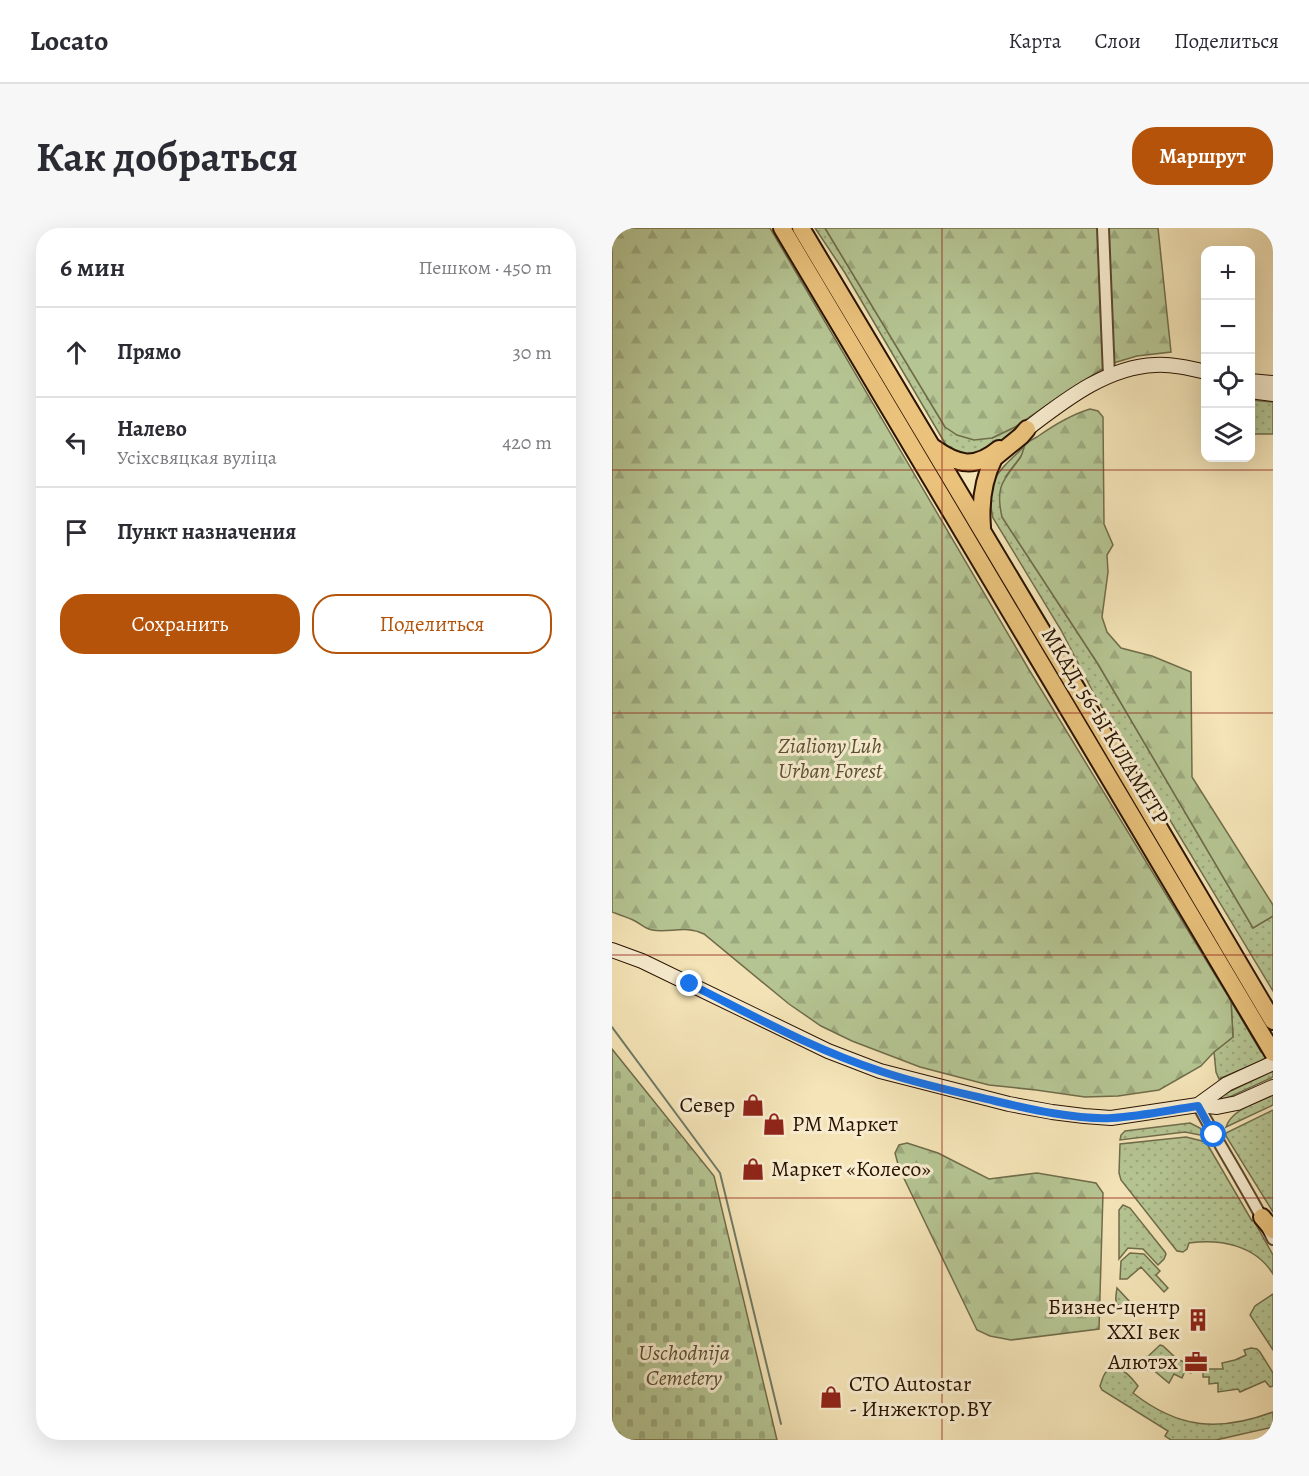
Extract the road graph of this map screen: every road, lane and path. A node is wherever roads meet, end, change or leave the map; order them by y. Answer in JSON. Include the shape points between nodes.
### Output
{"nodes":[{"id":1,"x":782,"y":228,"type":"edge"},
{"id":2,"x":801,"y":228,"type":"edge"},
{"id":3,"x":1103,"y":228,"type":"edge"},
{"id":4,"x":1201,"y":372,"type":"edge"},
{"id":5,"x":1109,"y":376,"type":"junction"},
{"id":6,"x":1255,"y":381,"type":"edge"},
{"id":7,"x":1273,"y":383,"type":"edge"},
{"id":8,"x":1255,"y":392,"type":"edge"},
{"id":9,"x":1273,"y":394,"type":"edge"},
{"id":10,"x":906,"y":419,"type":"junction"},
{"id":11,"x":1027,"y":429,"type":"junction"},
{"id":12,"x":931,"y":446,"type":"junction"},
{"id":13,"x":983,"y":531,"type":"junction"},
{"id":14,"x":612,"y":950,"type":"edge"},
{"id":15,"x":1265,"y":1017,"type":"edge"},
{"id":16,"x":1273,"y":1053,"type":"edge"},
{"id":17,"x":1273,"y":1063,"type":"edge"},
{"id":18,"x":1273,"y":1087,"type":"edge"},
{"id":19,"x":1198,"y":1106,"type":"junction"},
{"id":20,"x":1268,"y":1224,"type":"edge"},
{"id":21,"x":1273,"y":1239,"type":"edge"}],
"edges":[{"from":1,"to":10,"type":"highway"},
{"from":2,"to":10,"type":"highway"},
{"from":3,"to":5,"type":"street"},
{"from":4,"to":5,"type":"main road","via":[[1154,365]]},
{"from":5,"to":11,"type":"main road"},
{"from":6,"to":7,"type":"main road"},
{"from":8,"to":9,"type":"main road"},
{"from":10,"to":12,"type":"highway","name":"МКАД, 56-Ы КІЛАМЕТР"},
{"from":10,"to":15,"type":"highway","name":"МКАД, 56-Ы КІЛАМЕТР"},
{"from":11,"to":12,"type":"highway","via":[[979,462],[948,458]]},
{"from":11,"to":13,"type":"highway","via":[[994,458],[982,492]]},
{"from":12,"to":13,"type":"highway","name":"МКАД, 56-Ы КІЛАМЕТР"},
{"from":13,"to":15,"type":"highway","name":"МКАД, 56-Ы КІЛАМЕТР"},
{"from":14,"to":19,"type":"main road","via":[[828,1051],[936,1087],[1052,1112],[1111,1118]]},
{"from":15,"to":16,"type":"highway","name":"МКАД, 56-Ы КІЛАМЕТР"},
{"from":17,"to":19,"type":"main road","via":[[1218,1089]]},
{"from":18,"to":19,"type":"main road","via":[[1237,1103]]},
{"from":19,"to":20,"type":"street"},
{"from":20,"to":21,"type":"street"}]}
